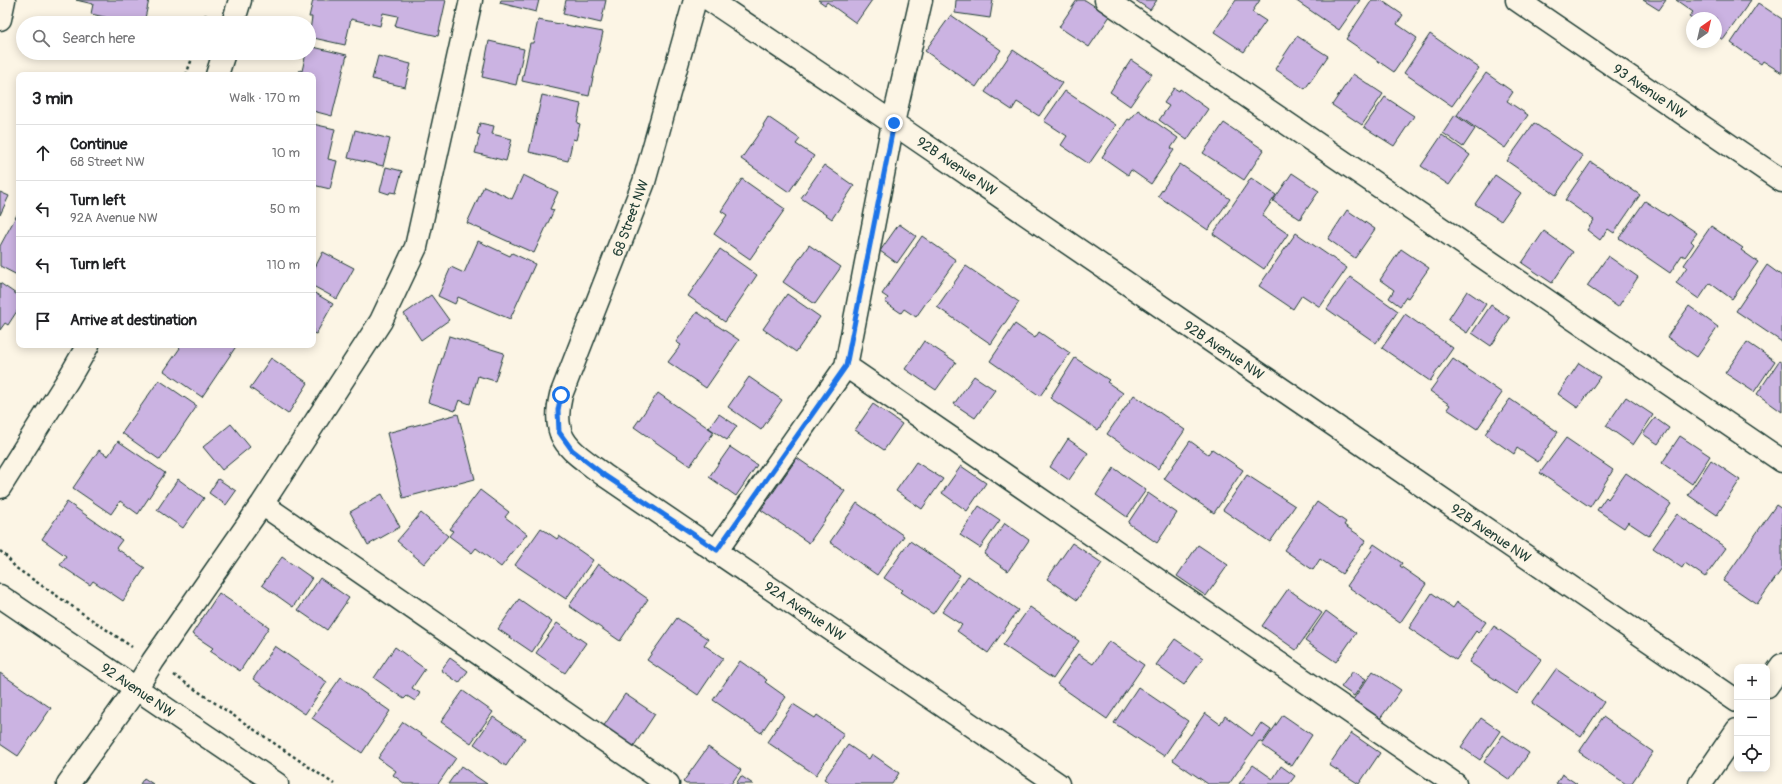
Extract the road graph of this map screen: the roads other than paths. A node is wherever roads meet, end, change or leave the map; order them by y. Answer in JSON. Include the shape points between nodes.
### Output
{"nodes":[{"id":1,"x":4,"y":0,"type":"edge"},
{"id":2,"x":240,"y":0,"type":"edge"},
{"id":3,"x":471,"y":0,"type":"edge"},
{"id":4,"x":695,"y":0,"type":"edge"},
{"id":5,"x":710,"y":0,"type":"edge"},
{"id":6,"x":921,"y":0,"type":"edge"},
{"id":7,"x":1106,"y":0,"type":"edge"},
{"id":8,"x":1517,"y":0,"type":"edge"},
{"id":9,"x":235,"y":16,"type":"edge"},
{"id":10,"x":0,"y":19,"type":"edge"},
{"id":11,"x":222,"y":60,"type":"edge"},
{"id":12,"x":218,"y":72,"type":"edge"},
{"id":13,"x":894,"y":123,"type":"junction"},
{"id":14,"x":1782,"y":181,"type":"edge"},
{"id":15,"x":86,"y":348,"type":"edge"},
{"id":16,"x":846,"y":366,"type":"junction"},
{"id":17,"x":559,"y":432,"type":"joint"},
{"id":18,"x":1782,"y":461,"type":"edge"},
{"id":19,"x":0,"y":487,"type":"edge"},
{"id":20,"x":262,"y":504,"type":"junction"},
{"id":21,"x":717,"y":550,"type":"junction"},
{"id":22,"x":0,"y":596,"type":"edge"},
{"id":23,"x":1782,"y":665,"type":"edge"},
{"id":24,"x":1770,"y":682,"type":"edge"},
{"id":25,"x":136,"y":689,"type":"junction"},
{"id":26,"x":1736,"y":700,"type":"edge"},
{"id":27,"x":1734,"y":734,"type":"edge"},
{"id":28,"x":68,"y":784,"type":"edge"},
{"id":29,"x":277,"y":784,"type":"edge"},
{"id":30,"x":668,"y":784,"type":"edge"},
{"id":31,"x":1058,"y":784,"type":"edge"},
{"id":32,"x":1455,"y":784,"type":"edge"},
{"id":33,"x":1700,"y":784,"type":"edge"}],
"edges":[{"from":1,"to":10,"type":"street"},
{"from":2,"to":9,"type":"street"},
{"from":3,"to":20,"type":"street","via":[[416,247],[381,321]]},
{"from":4,"to":17,"type":"street","name":"68 Street NW","via":[[644,182],[561,395],[558,410]]},
{"from":5,"to":13,"type":"street","name":"92B Avenue NW"},
{"from":6,"to":13,"type":"street"},
{"from":7,"to":18,"type":"street"},
{"from":8,"to":14,"type":"street","name":"93 Avenue NW"},
{"from":11,"to":12,"type":"street"},
{"from":13,"to":16,"type":"street"},
{"from":13,"to":26,"type":"street","name":"92B Avenue NW"},
{"from":15,"to":19,"type":"street"},
{"from":16,"to":21,"type":"street"},
{"from":16,"to":32,"type":"street"},
{"from":17,"to":21,"type":"street","name":"92A Avenue NW","via":[[572,450],[604,475]]},
{"from":20,"to":25,"type":"street"},
{"from":20,"to":30,"type":"street"},
{"from":21,"to":31,"type":"street","name":"92A Avenue NW"},
{"from":22,"to":25,"type":"street","name":"92 Avenue NW"},
{"from":23,"to":24,"type":"street"},
{"from":25,"to":28,"type":"street"},
{"from":25,"to":29,"type":"street","name":"92 Avenue NW"},
{"from":27,"to":33,"type":"street"}]}
